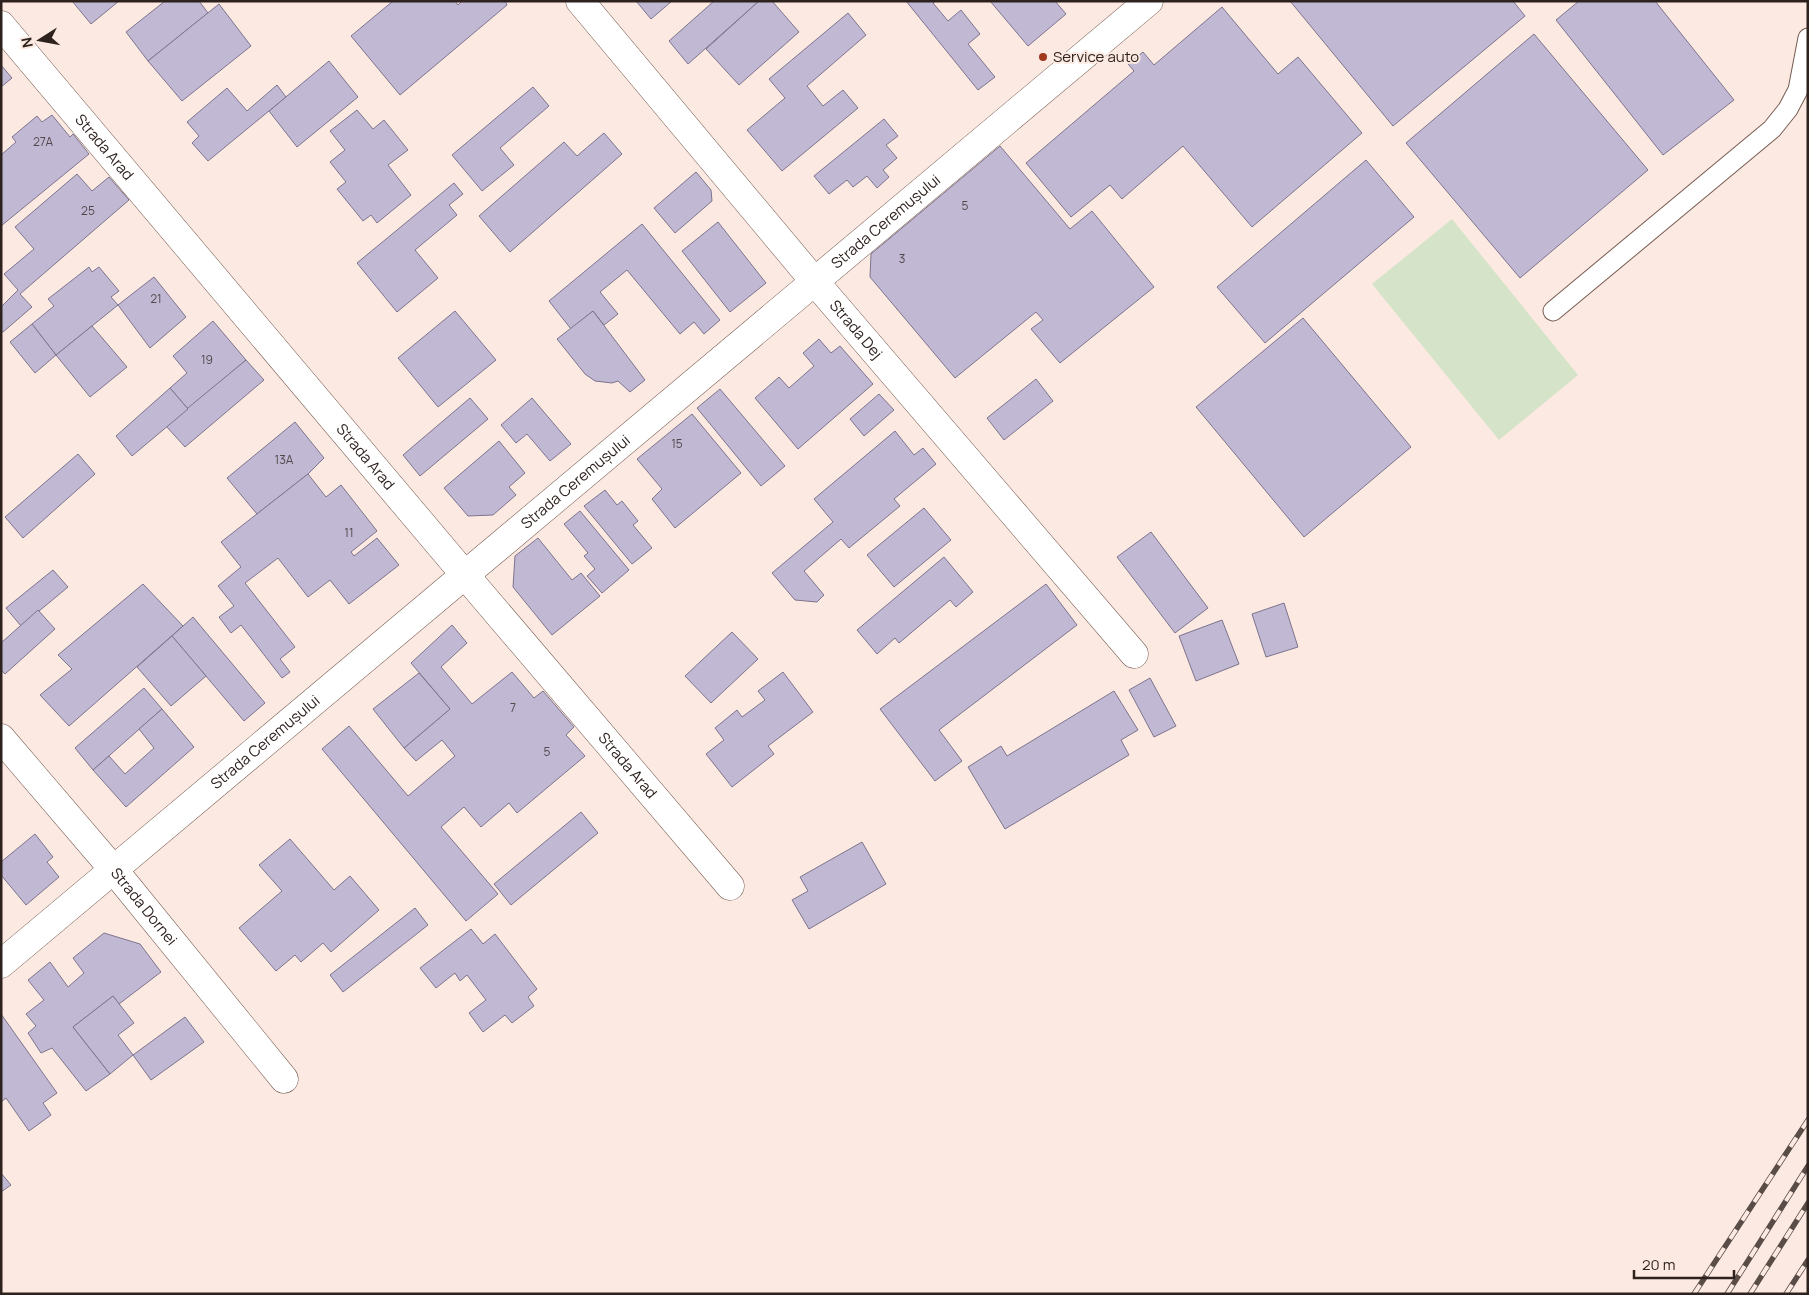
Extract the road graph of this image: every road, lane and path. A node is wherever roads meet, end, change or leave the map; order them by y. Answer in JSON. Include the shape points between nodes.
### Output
{"nodes":[{"id":1,"x":580,"y":1,"type":"edge"},
{"id":2,"x":1149,"y":1,"type":"edge"},
{"id":3,"x":1,"y":25,"type":"edge"},
{"id":4,"x":1808,"y":38,"type":"edge"},
{"id":5,"x":815,"y":282,"type":"junction"},
{"id":6,"x":1553,"y":311,"type":"dead end"},
{"id":7,"x":465,"y":575,"type":"junction"},
{"id":8,"x":1134,"y":654,"type":"dead end"},
{"id":9,"x":1,"y":738,"type":"edge"},
{"id":10,"x":113,"y":869,"type":"junction"},
{"id":11,"x":730,"y":886,"type":"dead end"},
{"id":12,"x":1,"y":964,"type":"edge"},
{"id":13,"x":284,"y":1079,"type":"dead end"}],
"edges":[{"from":1,"to":5,"type":"street","name":"Strada Dej"},
{"from":2,"to":5,"type":"street","name":"Strada Ceremușului"},
{"from":3,"to":7,"type":"street","name":"Strada Arad"},
{"from":4,"to":6,"type":"lane","via":[[1798,90],[1772,129]]},
{"from":5,"to":7,"type":"street","name":"Strada Ceremușului"},
{"from":5,"to":8,"type":"street","name":"Strada Dej"},
{"from":7,"to":10,"type":"street","name":"Strada Ceremușului"},
{"from":7,"to":11,"type":"street","name":"Strada Arad"},
{"from":9,"to":10,"type":"street","name":"Strada Dornei"},
{"from":10,"to":12,"type":"street","name":"Strada Ceremușului"},
{"from":10,"to":13,"type":"street","name":"Strada Dornei"}]}
